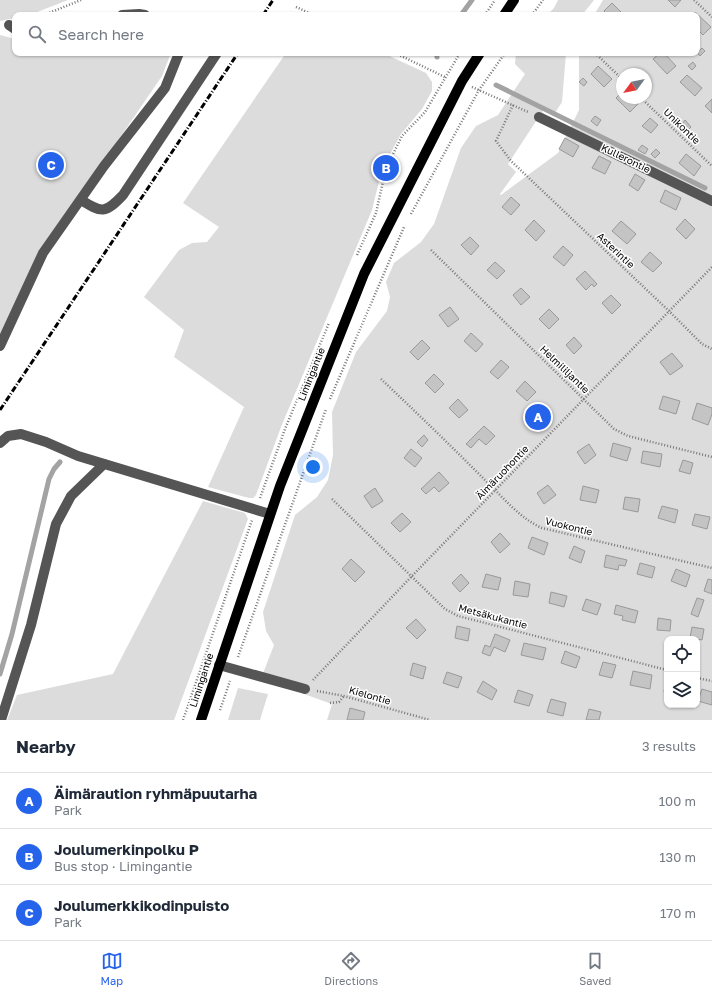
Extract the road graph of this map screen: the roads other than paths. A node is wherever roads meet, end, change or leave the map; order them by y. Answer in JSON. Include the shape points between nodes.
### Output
{"nodes":[{"id":1,"x":514,"y":0,"type":"edge"},
{"id":2,"x":506,"y":12,"type":"edge"},
{"id":3,"x":178,"y":56,"type":"edge"},
{"id":4,"x":215,"y":56,"type":"edge"},
{"id":5,"x":478,"y":56,"type":"edge"},
{"id":6,"x":539,"y":117,"type":"road end"},
{"id":7,"x":81,"y":200,"type":"junction"},
{"id":8,"x":712,"y":201,"type":"edge"},
{"id":9,"x":0,"y":346,"type":"edge"},
{"id":10,"x":0,"y":443,"type":"edge"},
{"id":11,"x":104,"y":464,"type":"junction"},
{"id":12,"x":270,"y":514,"type":"junction"},
{"id":13,"x":219,"y":665,"type":"junction"},
{"id":14,"x":305,"y":689,"type":"road end"},
{"id":15,"x":1,"y":720,"type":"edge"},
{"id":16,"x":201,"y":720,"type":"edge"}],
"edges":[{"from":1,"to":2,"type":"main road"},
{"from":3,"to":7,"type":"lane","via":[[165,88]]},
{"from":4,"to":7,"type":"lane","via":[[114,206],[106,210],[97,210]]},
{"from":5,"to":12,"type":"main road","name":"Limingantie","via":[[462,81],[364,274]]},
{"from":6,"to":8,"type":"lane","name":"Kullerontie"},
{"from":7,"to":9,"type":"lane","via":[[43,253]]},
{"from":10,"to":11,"type":"lane","via":[[8,436],[21,434]]},
{"from":11,"to":12,"type":"lane"},
{"from":11,"to":15,"type":"lane","via":[[71,496],[56,524],[31,625]]},
{"from":12,"to":13,"type":"main road","name":"Limingantie"},
{"from":13,"to":14,"type":"lane"},
{"from":13,"to":16,"type":"main road","name":"Limingantie"}]}
